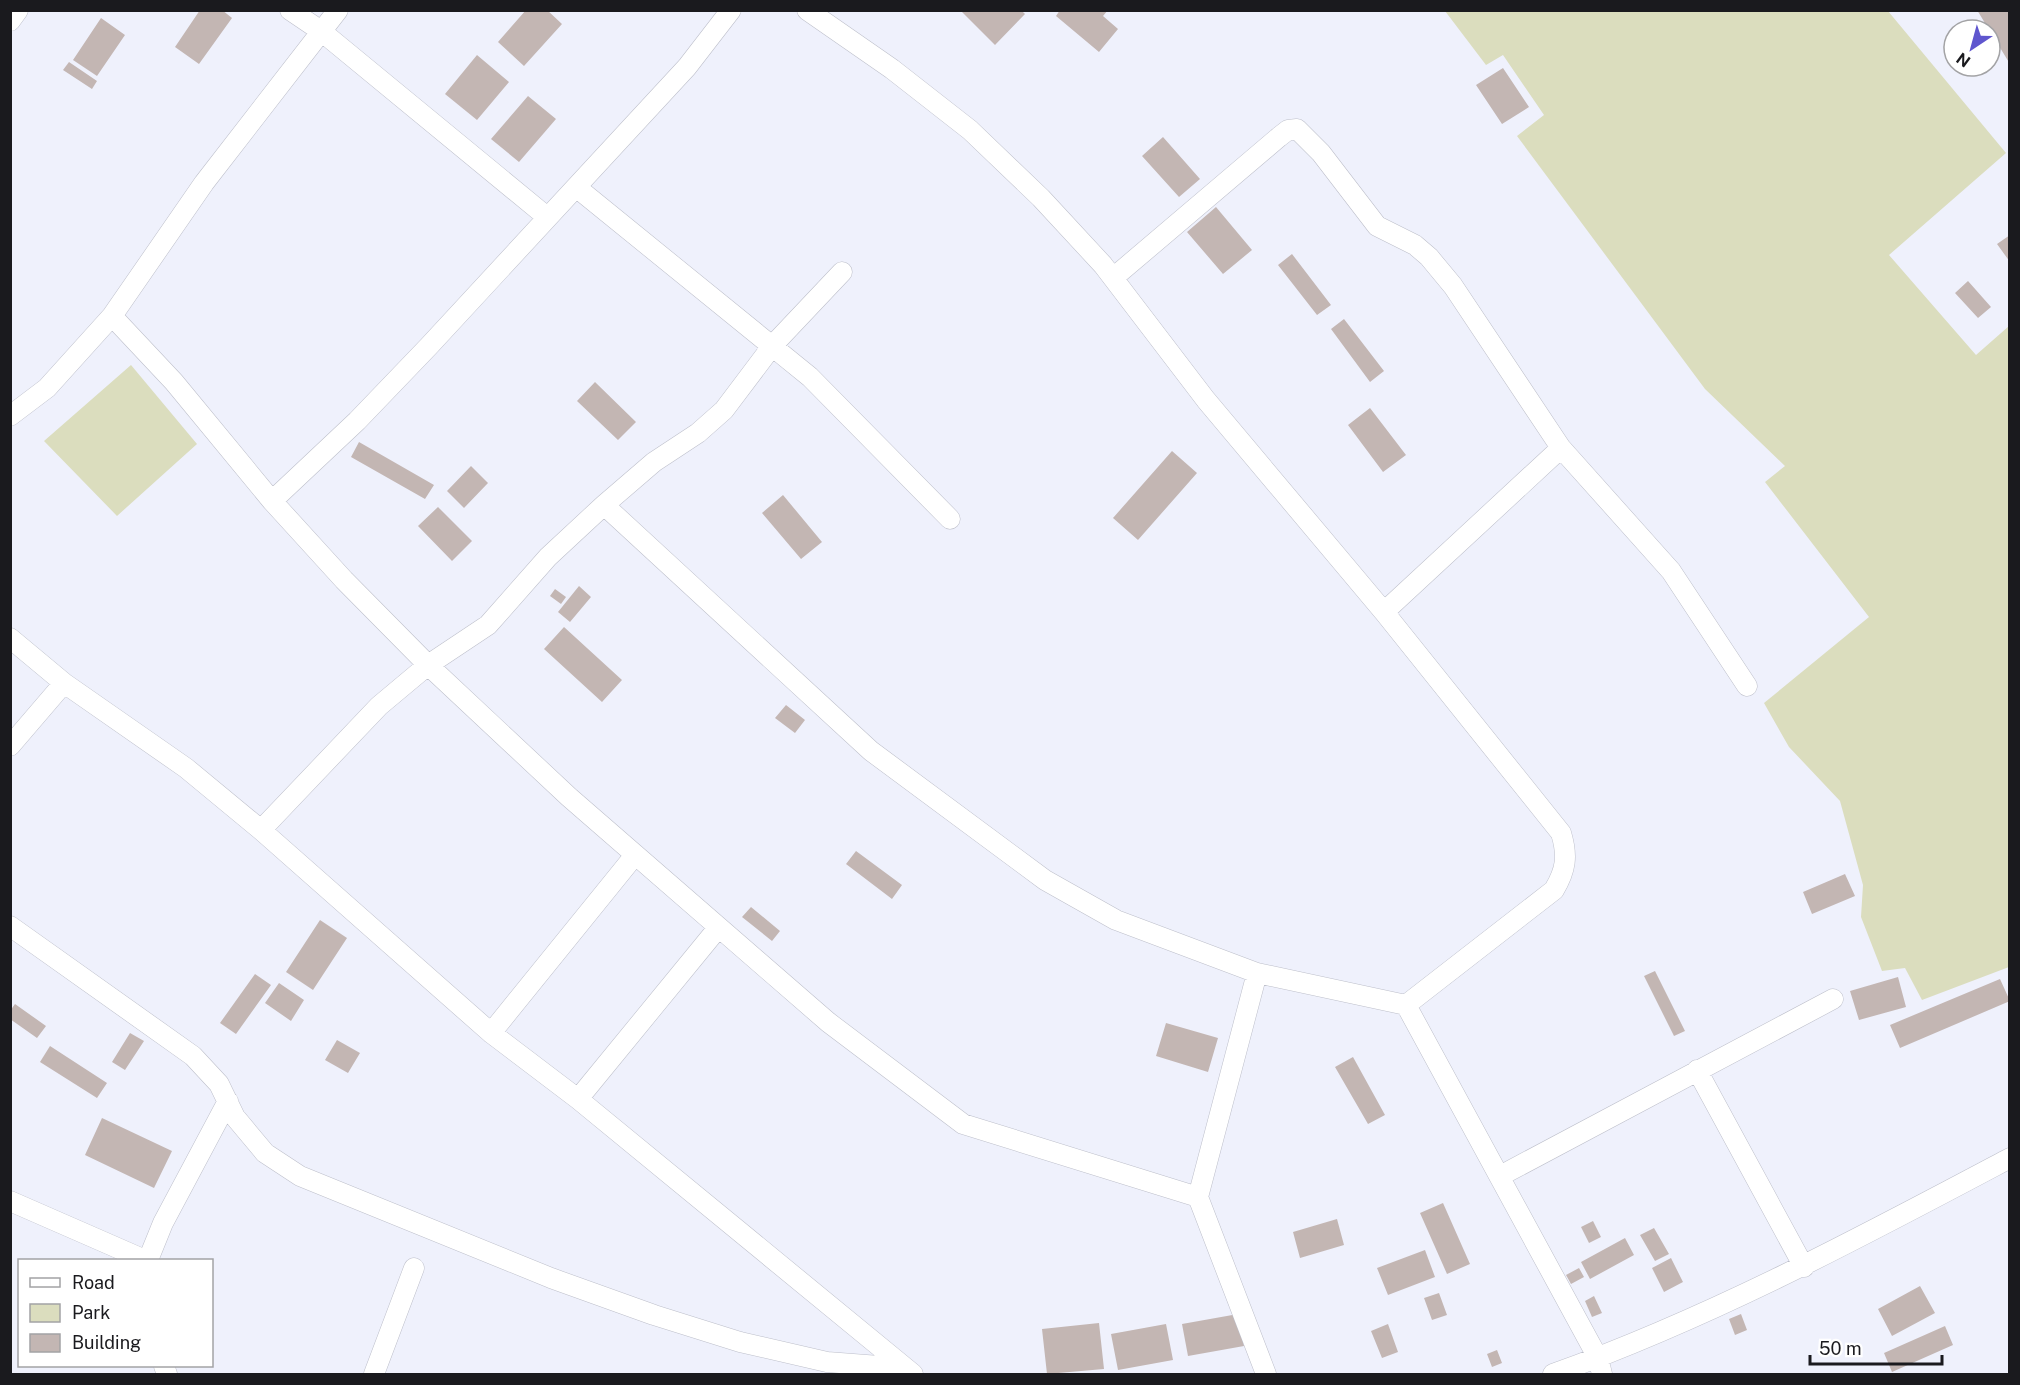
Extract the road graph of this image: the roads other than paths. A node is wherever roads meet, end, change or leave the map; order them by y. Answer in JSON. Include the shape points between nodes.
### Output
{"nodes":[{"id":1,"x":18,"y":10,"type":"edge"},
{"id":2,"x":290,"y":10,"type":"edge"},
{"id":3,"x":338,"y":10,"type":"edge"},
{"id":4,"x":731,"y":10,"type":"edge"},
{"id":5,"x":807,"y":10,"type":"edge"},
{"id":6,"x":10,"y":21,"type":"edge"},
{"id":7,"x":321,"y":31,"type":"junction"},
{"id":8,"x":576,"y":187,"type":"junction"},
{"id":9,"x":548,"y":217,"type":"junction"},
{"id":10,"x":842,"y":272,"type":"dead end"},
{"id":11,"x":1113,"y":278,"type":"junction"},
{"id":12,"x":111,"y":316,"type":"junction"},
{"id":13,"x":773,"y":345,"type":"junction"},
{"id":14,"x":10,"y":416,"type":"edge"},
{"id":15,"x":1561,"y":448,"type":"junction"},
{"id":16,"x":272,"y":501,"type":"junction"},
{"id":17,"x":604,"y":505,"type":"junction"},
{"id":18,"x":950,"y":519,"type":"dead end"},
{"id":19,"x":1384,"y":612,"type":"junction"},
{"id":20,"x":10,"y":638,"type":"edge"},
{"id":21,"x":428,"y":665,"type":"junction"},
{"id":22,"x":64,"y":683,"type":"junction"},
{"id":23,"x":1747,"y":686,"type":"dead end"},
{"id":24,"x":10,"y":746,"type":"edge"},
{"id":25,"x":261,"y":830,"type":"junction"},
{"id":26,"x":635,"y":855,"type":"junction"},
{"id":27,"x":10,"y":926,"type":"edge"},
{"id":28,"x":718,"y":928,"type":"junction"},
{"id":29,"x":1257,"y":973,"type":"junction"},
{"id":30,"x":1833,"y":999,"type":"dead end"},
{"id":31,"x":1406,"y":1005,"type":"junction"},
{"id":32,"x":491,"y":1033,"type":"junction"},
{"id":33,"x":1697,"y":1070,"type":"junction"},
{"id":34,"x":578,"y":1099,"type":"junction"},
{"id":35,"x":228,"y":1101,"type":"junction"},
{"id":36,"x":2010,"y":1158,"type":"edge"},
{"id":37,"x":1500,"y":1176,"type":"junction"},
{"id":38,"x":1198,"y":1197,"type":"junction"},
{"id":39,"x":10,"y":1201,"type":"edge"},
{"id":40,"x":144,"y":1259,"type":"edge"},
{"id":41,"x":146,"y":1259,"type":"edge"},
{"id":42,"x":1804,"y":1267,"type":"junction"},
{"id":43,"x":414,"y":1268,"type":"dead end"},
{"id":44,"x":1600,"y":1366,"type":"edge"},
{"id":45,"x":909,"y":1371,"type":"edge"},
{"id":46,"x":374,"y":1374,"type":"edge"},
{"id":47,"x":1266,"y":1374,"type":"edge"},
{"id":48,"x":1553,"y":1374,"type":"edge"}],
"edges":[{"from":1,"to":6,"type":"street"},
{"from":2,"to":7,"type":"street"},
{"from":3,"to":7,"type":"street"},
{"from":4,"to":8,"type":"street","via":[[687,67]]},
{"from":5,"to":11,"type":"street","via":[[970,130],[1041,198]]},
{"from":7,"to":9,"type":"street"},
{"from":7,"to":12,"type":"street","via":[[204,183]]},
{"from":8,"to":9,"type":"street"},
{"from":8,"to":13,"type":"street"},
{"from":9,"to":16,"type":"street","via":[[365,413]]},
{"from":10,"to":13,"type":"street"},
{"from":11,"to":15,"type":"street","via":[[1279,137],[1297,129],[1321,153],[1377,226],[1415,245],[1453,285]]},
{"from":11,"to":19,"type":"street","via":[[1206,400]]},
{"from":12,"to":14,"type":"street","via":[[47,388]]},
{"from":12,"to":16,"type":"street","via":[[174,381]]},
{"from":13,"to":17,"type":"street","via":[[724,410]]},
{"from":13,"to":18,"type":"street","via":[[857,423]]},
{"from":15,"to":19,"type":"street"},
{"from":15,"to":23,"type":"street","via":[[1671,571]]},
{"from":16,"to":21,"type":"street"},
{"from":17,"to":21,"type":"street","via":[[548,557],[488,625]]},
{"from":17,"to":29,"type":"street","via":[[871,751],[1045,880],[1116,920]]},
{"from":19,"to":31,"type":"street","via":[[1561,834],[1566,850],[1566,866],[1554,890]]},
{"from":20,"to":22,"type":"street"},
{"from":21,"to":25,"type":"street","via":[[379,706]]},
{"from":21,"to":26,"type":"street"},
{"from":22,"to":24,"type":"street"},
{"from":22,"to":25,"type":"street","via":[[186,768]]},
{"from":25,"to":32,"type":"street"},
{"from":26,"to":28,"type":"street"},
{"from":26,"to":32,"type":"street"},
{"from":27,"to":35,"type":"street","via":[[194,1056],[219,1084]]},
{"from":28,"to":34,"type":"street"},
{"from":28,"to":38,"type":"street","via":[[828,1022],[963,1124]]},
{"from":29,"to":31,"type":"street"},
{"from":29,"to":38,"type":"street"},
{"from":30,"to":33,"type":"street"},
{"from":31,"to":37,"type":"street"},
{"from":32,"to":34,"type":"street"},
{"from":33,"to":37,"type":"street"},
{"from":33,"to":42,"type":"street"},
{"from":34,"to":45,"type":"street"},
{"from":35,"to":41,"type":"street"},
{"from":35,"to":45,"type":"street","via":[[235,1117],[265,1153],[300,1176],[509,1262],[654,1316],[740,1342],[826,1362]]},
{"from":36,"to":42,"type":"street"},
{"from":37,"to":44,"type":"street"},
{"from":38,"to":47,"type":"street"},
{"from":39,"to":40,"type":"street"},
{"from":42,"to":44,"type":"street"},
{"from":43,"to":46,"type":"street"},
{"from":44,"to":48,"type":"street"}]}
